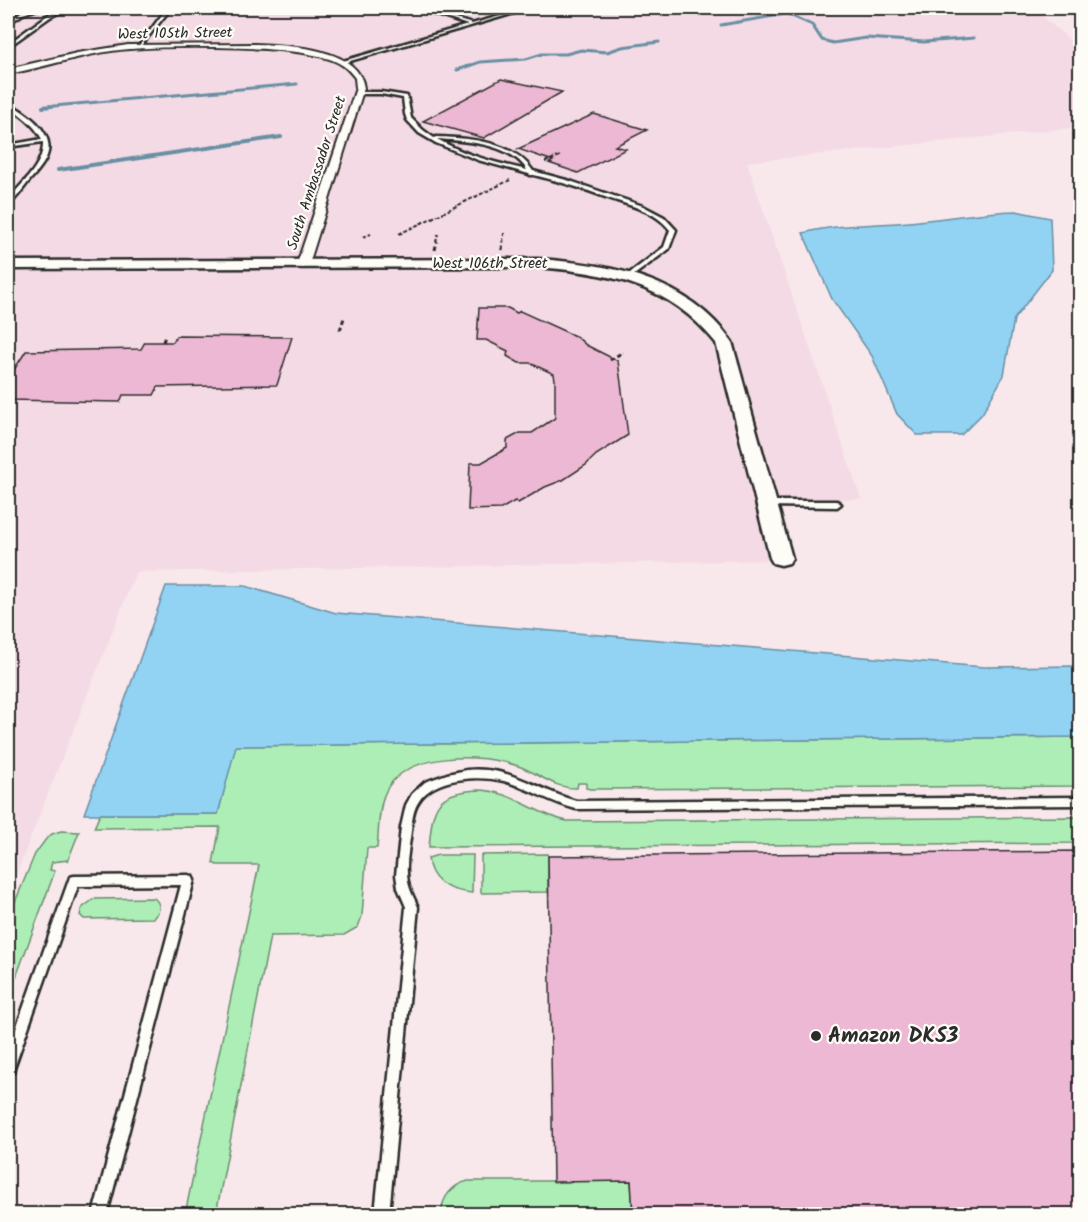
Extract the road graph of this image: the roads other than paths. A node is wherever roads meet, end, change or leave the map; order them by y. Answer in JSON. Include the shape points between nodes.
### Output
{"nodes":[{"id":1,"x":39,"y":8,"type":"edge"},
{"id":2,"x":66,"y":8,"type":"edge"},
{"id":3,"x":169,"y":8,"type":"edge"},
{"id":4,"x":417,"y":8,"type":"edge"},
{"id":5,"x":530,"y":8,"type":"edge"},
{"id":6,"x":22,"y":13,"type":"junction"},
{"id":7,"x":49,"y":16,"type":"junction"},
{"id":8,"x":8,"y":23,"type":"edge"},
{"id":9,"x":473,"y":25,"type":"junction"},
{"id":10,"x":9,"y":44,"type":"edge"},
{"id":11,"x":139,"y":46,"type":"junction"},
{"id":12,"x":344,"y":62,"type":"junction"},
{"id":13,"x":8,"y":72,"type":"edge"},
{"id":14,"x":359,"y":93,"type":"junction"},
{"id":15,"x":8,"y":104,"type":"edge"},
{"id":16,"x":432,"y":138,"type":"junction"},
{"id":17,"x":45,"y":140,"type":"junction"},
{"id":18,"x":8,"y":146,"type":"edge"},
{"id":19,"x":532,"y":174,"type":"junction"},
{"id":20,"x":8,"y":202,"type":"edge"},
{"id":21,"x":303,"y":264,"type":"junction"},
{"id":22,"x":8,"y":265,"type":"edge"},
{"id":23,"x":628,"y":277,"type":"junction"},
{"id":24,"x":767,"y":504,"type":"junction"},
{"id":25,"x":837,"y":504,"type":"dead end"},
{"id":26,"x":781,"y":558,"type":"dead end"},
{"id":27,"x":1080,"y":801,"type":"edge"},
{"id":28,"x":8,"y":1068,"type":"edge"},
{"id":29,"x":100,"y":1215,"type":"edge"},
{"id":30,"x":382,"y":1215,"type":"edge"}],
"edges":[{"from":1,"to":6,"type":"lane"},
{"from":2,"to":7,"type":"lane"},
{"from":3,"to":11,"type":"lane"},
{"from":4,"to":9,"type":"lane"},
{"from":5,"to":9,"type":"lane"},
{"from":6,"to":7,"type":"lane"},
{"from":6,"to":8,"type":"lane"},
{"from":7,"to":10,"type":"lane"},
{"from":9,"to":12,"type":"lane"},
{"from":11,"to":12,"type":"street","name":"West 105th Street","via":[[282,47]]},
{"from":11,"to":13,"type":"street","name":"West 105th Street","via":[[89,52]]},
{"from":12,"to":14,"type":"street","name":"South Ambassador Street","via":[[359,77]]},
{"from":14,"to":16,"type":"lane","via":[[405,97],[410,120]]},
{"from":14,"to":21,"type":"street","name":"South Ambassador Street"},
{"from":15,"to":17,"type":"lane","via":[[32,119]]},
{"from":16,"to":19,"type":"lane","via":[[466,154]]},
{"from":16,"to":19,"type":"lane","via":[[474,141],[498,148],[519,156],[528,163]]},
{"from":17,"to":18,"type":"lane"},
{"from":17,"to":20,"type":"lane","via":[[46,152],[40,164]]},
{"from":19,"to":23,"type":"lane","via":[[638,206],[668,221],[673,230],[667,248]]},
{"from":21,"to":22,"type":"street","name":"West 106th Street"},
{"from":21,"to":23,"type":"street","name":"West 106th Street","via":[[538,263],[589,267]]},
{"from":23,"to":24,"type":"street","name":"West 106th Street","via":[[681,300],[700,313],[724,342]]},
{"from":24,"to":25,"type":"lane"},
{"from":24,"to":26,"type":"street","name":"West 106th Street"},
{"from":27,"to":30,"type":"lane","via":[[576,804],[555,800],[494,774],[446,777],[425,785],[413,799],[407,816],[402,882],[412,907]]},
{"from":28,"to":29,"type":"lane","via":[[74,881],[188,880]]}]}
